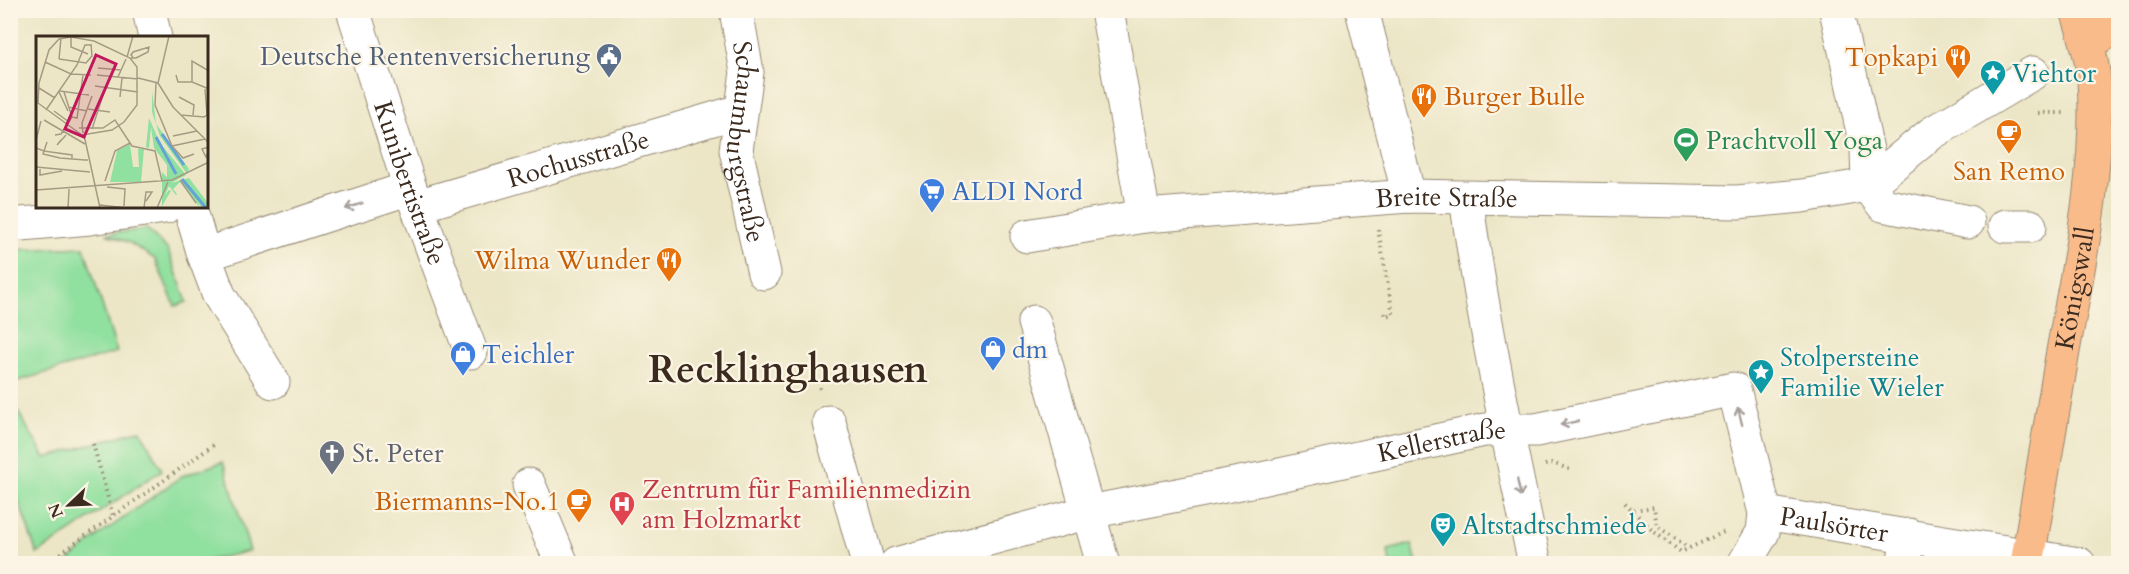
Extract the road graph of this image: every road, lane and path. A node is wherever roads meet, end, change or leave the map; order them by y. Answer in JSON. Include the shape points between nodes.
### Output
{"nodes":[{"id":1,"x":149,"y":10,"type":"edge"},
{"id":2,"x":353,"y":10,"type":"edge"},
{"id":3,"x":736,"y":10,"type":"edge"},
{"id":4,"x":1107,"y":10,"type":"edge"},
{"id":5,"x":1362,"y":10,"type":"edge"},
{"id":6,"x":1836,"y":10,"type":"edge"},
{"id":7,"x":2077,"y":10,"type":"edge"},
{"id":8,"x":2118,"y":27,"type":"edge"},
{"id":9,"x":155,"y":36,"type":"edge"},
{"id":10,"x":2087,"y":43,"type":"junction"},
{"id":11,"x":2033,"y":73,"type":"dead end"},
{"id":12,"x":741,"y":111,"type":"junction"},
{"id":13,"x":1868,"y":185,"type":"junction"},
{"id":14,"x":1409,"y":196,"type":"junction"},
{"id":15,"x":413,"y":197,"type":"junction"},
{"id":16,"x":1466,"y":198,"type":"junction"},
{"id":17,"x":1375,"y":199,"type":"junction"},
{"id":18,"x":158,"y":208,"type":"edge"},
{"id":19,"x":190,"y":208,"type":"edge"},
{"id":20,"x":1144,"y":216,"type":"junction"},
{"id":21,"x":10,"y":225,"type":"edge"},
{"id":22,"x":1960,"y":228,"type":"dead end"},
{"id":23,"x":1027,"y":236,"type":"dead end"},
{"id":24,"x":204,"y":255,"type":"junction"},
{"id":25,"x":764,"y":273,"type":"dead end"},
{"id":26,"x":1384,"y":309,"type":"dead end"},
{"id":27,"x":1034,"y":322,"type":"dead end"},
{"id":28,"x":471,"y":352,"type":"dead end"},
{"id":29,"x":273,"y":382,"type":"dead end"},
{"id":30,"x":829,"y":422,"type":"dead end"},
{"id":31,"x":1508,"y":431,"type":"junction"},
{"id":32,"x":93,"y":444,"type":"dead end"},
{"id":33,"x":215,"y":444,"type":"dead end"},
{"id":34,"x":529,"y":485,"type":"dead end"},
{"id":35,"x":1625,"y":503,"type":"dead end"},
{"id":36,"x":1633,"y":510,"type":"junction"},
{"id":37,"x":1089,"y":512,"type":"junction"},
{"id":38,"x":1765,"y":513,"type":"junction"},
{"id":39,"x":113,"y":516,"type":"junction"},
{"id":40,"x":1689,"y":548,"type":"junction"},
{"id":41,"x":1906,"y":549,"type":"edge"},
{"id":42,"x":2028,"y":559,"type":"edge"},
{"id":43,"x":912,"y":561,"type":"edge"},
{"id":44,"x":250,"y":562,"type":"dead end"},
{"id":45,"x":46,"y":564,"type":"edge"},
{"id":46,"x":244,"y":564,"type":"edge"},
{"id":47,"x":562,"y":564,"type":"edge"},
{"id":48,"x":868,"y":564,"type":"edge"},
{"id":49,"x":1102,"y":564,"type":"edge"},
{"id":50,"x":1535,"y":564,"type":"edge"},
{"id":51,"x":1744,"y":564,"type":"edge"},
{"id":52,"x":2079,"y":564,"type":"edge"}],
"edges":[{"from":1,"to":9,"type":"street"},
{"from":2,"to":15,"type":"street","name":"Kunibertistraße"},
{"from":3,"to":12,"type":"street","name":"Schaumburgstraße","via":[[747,72]]},
{"from":4,"to":20,"type":"street"},
{"from":5,"to":14,"type":"street"},
{"from":6,"to":13,"type":"street","via":[[1867,150]]},
{"from":7,"to":10,"type":"main road","name":"Königswall"},
{"from":8,"to":10,"type":"main road"},
{"from":10,"to":42,"type":"main road","name":"Königswall","via":[[2094,79],[2091,175]]},
{"from":11,"to":13,"type":"street","name":"Breite Straße","via":[[1932,133]]},
{"from":12,"to":15,"type":"street","name":"Rochusstraße"},
{"from":12,"to":25,"type":"street","name":"Schaumburgstraße","via":[[736,150]]},
{"from":13,"to":16,"type":"street","name":"Breite Straße","via":[[1737,202]]},
{"from":13,"to":22,"type":"street","via":[[1883,206]]},
{"from":14,"to":16,"type":"street","name":"Breite Straße"},
{"from":14,"to":17,"type":"street","name":"Breite Straße"},
{"from":15,"to":24,"type":"street","name":"Rochusstraße","one_way":true},
{"from":15,"to":28,"type":"street","name":"Kunibertistraße"},
{"from":16,"to":31,"type":"street","via":[[1479,290]]},
{"from":17,"to":20,"type":"street","name":"Breite Straße"},
{"from":17,"to":26,"type":"path","via":[[1392,314],[1385,316]]},
{"from":18,"to":21,"type":"street"},
{"from":19,"to":24,"type":"street"},
{"from":20,"to":23,"type":"street","name":"Breite Straße"},
{"from":24,"to":29,"type":"street","via":[[219,296]]},
{"from":27,"to":37,"type":"street"},
{"from":30,"to":48,"type":"street"},
{"from":31,"to":37,"type":"street","name":"Kellerstraße","via":[[1485,430],[1345,467]]},
{"from":38,"to":31,"type":"street","name":"Kellerstraße","one_way":true,"via":[[1738,452],[1734,389],[1536,430]]},
{"from":31,"to":50,"type":"street","one_way":true},
{"from":32,"to":39,"type":"path"},
{"from":33,"to":39,"type":"path"},
{"from":34,"to":47,"type":"street"},
{"from":35,"to":36,"type":"path"},
{"from":36,"to":40,"type":"path","via":[[1681,552]]},
{"from":36,"to":40,"type":"path","via":[[1654,507],[1657,526]]},
{"from":37,"to":43,"type":"street","name":"Kellerstraße"},
{"from":37,"to":49,"type":"street"},
{"from":38,"to":40,"type":"path"},
{"from":38,"to":41,"type":"street","name":"Paulsörter"},
{"from":38,"to":51,"type":"street","name":"Paulsörter","via":[[1763,532]]},
{"from":39,"to":45,"type":"path"},
{"from":41,"to":42,"type":"street","name":"Paulsörter"},
{"from":42,"to":52,"type":"street","name":"Paulsörter"},
{"from":44,"to":46,"type":"path"}]}
